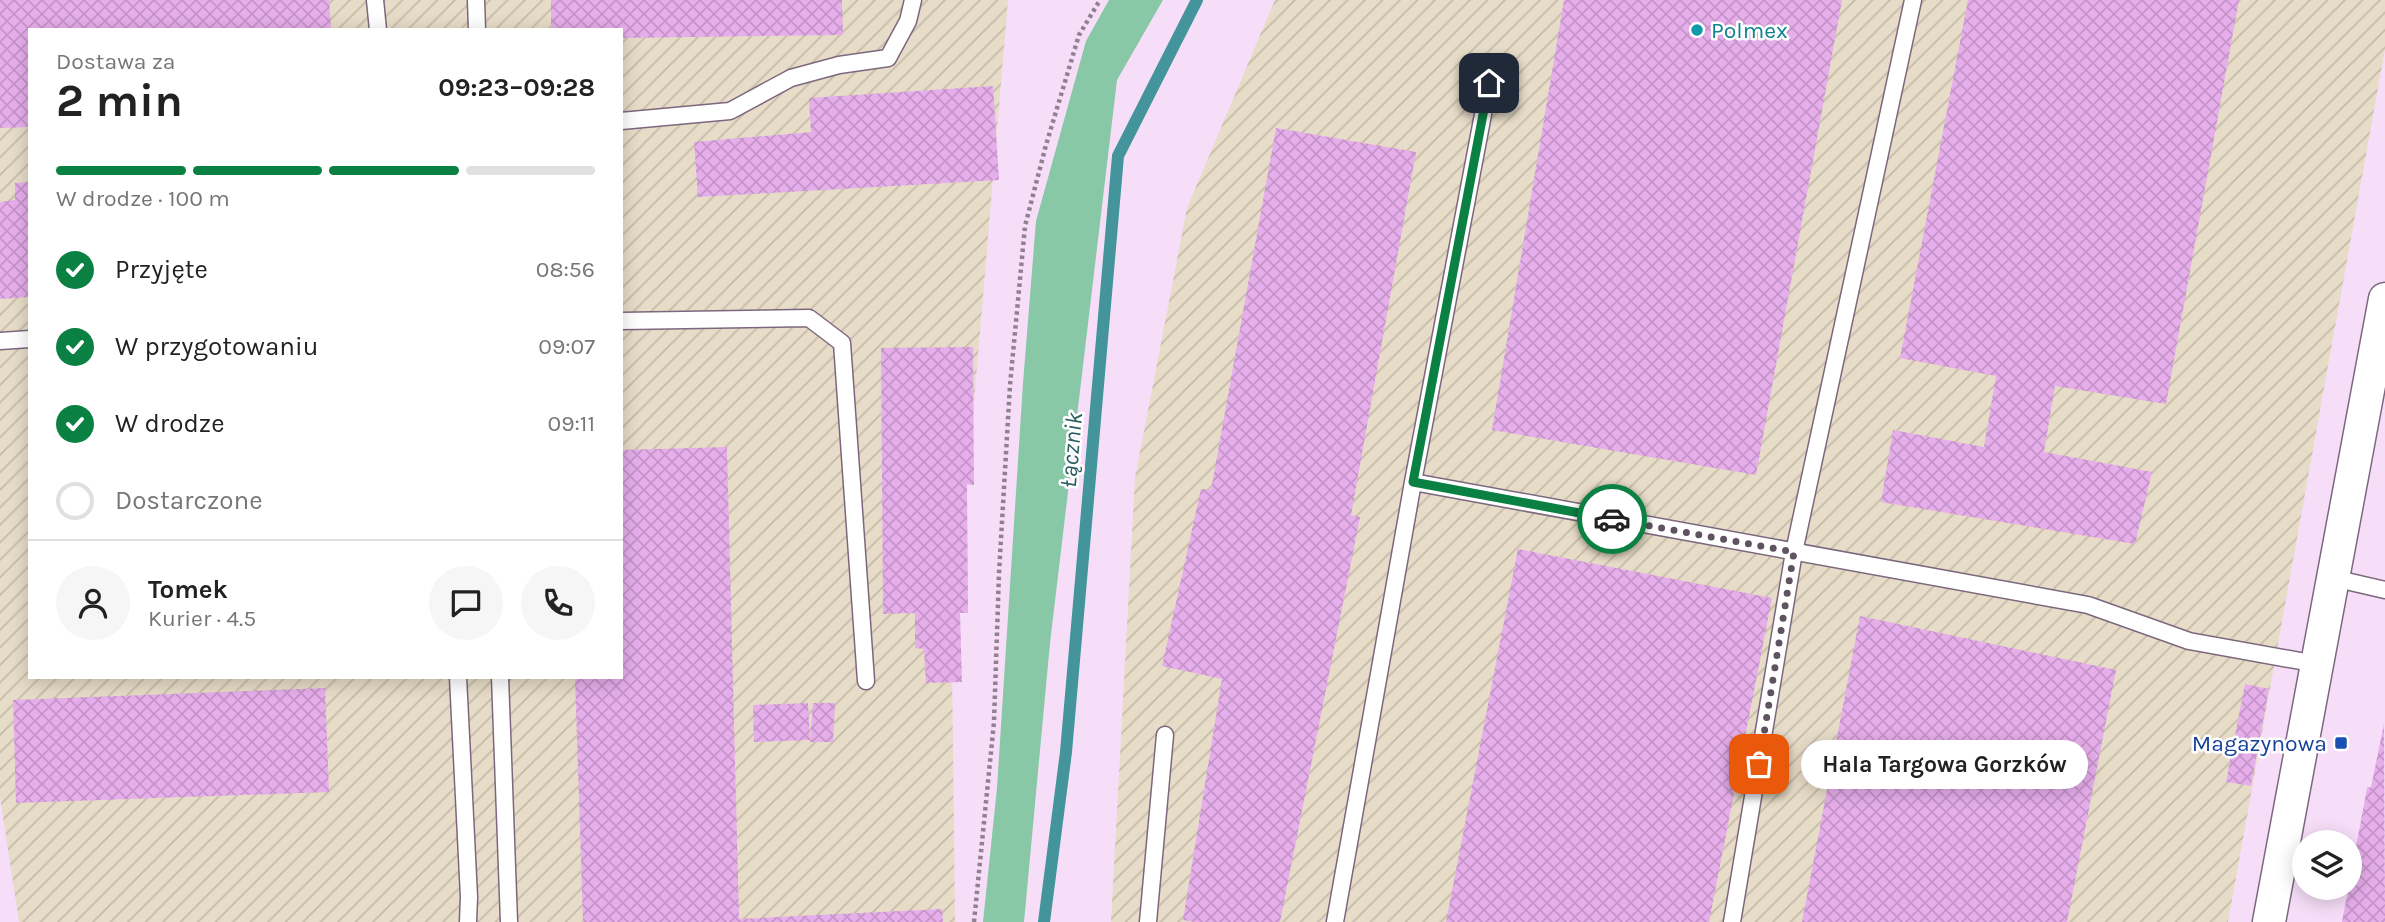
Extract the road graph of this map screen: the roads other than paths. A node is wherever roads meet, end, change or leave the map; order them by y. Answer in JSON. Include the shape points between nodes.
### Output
{"nodes":[{"id":1,"x":375,"y":0,"type":"edge"},
{"id":2,"x":476,"y":0,"type":"edge"},
{"id":3,"x":913,"y":0,"type":"edge"},
{"id":4,"x":1913,"y":0,"type":"edge"},
{"id":5,"x":378,"y":28,"type":"edge"},
{"id":6,"x":477,"y":28,"type":"edge"},
{"id":7,"x":1489,"y":83,"type":"dead end"},
{"id":8,"x":623,"y":121,"type":"edge"},
{"id":9,"x":2385,"y":299,"type":"edge"},
{"id":10,"x":623,"y":321,"type":"edge"},
{"id":11,"x":28,"y":339,"type":"edge"},
{"id":12,"x":0,"y":341,"type":"edge"},
{"id":13,"x":1413,"y":482,"type":"junction"},
{"id":14,"x":1794,"y":552,"type":"junction"},
{"id":15,"x":2333,"y":578,"type":"junction"},
{"id":16,"x":2385,"y":590,"type":"edge"},
{"id":17,"x":2317,"y":664,"type":"junction"},
{"id":18,"x":458,"y":679,"type":"edge"},
{"id":19,"x":500,"y":679,"type":"edge"},
{"id":20,"x":866,"y":681,"type":"dead end"},
{"id":21,"x":1165,"y":736,"type":"dead end"},
{"id":22,"x":468,"y":922,"type":"edge"},
{"id":23,"x":509,"y":922,"type":"edge"},
{"id":24,"x":1148,"y":922,"type":"edge"},
{"id":25,"x":1335,"y":922,"type":"edge"},
{"id":26,"x":1732,"y":922,"type":"edge"},
{"id":27,"x":2269,"y":922,"type":"edge"}],
"edges":[{"from":1,"to":5,"type":"lane"},
{"from":2,"to":6,"type":"lane"},
{"from":3,"to":8,"type":"lane","via":[[908,21],[888,58],[791,78],[730,111]]},
{"from":4,"to":14,"type":"lane"},
{"from":7,"to":13,"type":"lane"},
{"from":9,"to":15,"type":"street"},
{"from":10,"to":20,"type":"lane","via":[[809,318],[842,343]]},
{"from":11,"to":12,"type":"lane"},
{"from":13,"to":14,"type":"lane"},
{"from":13,"to":25,"type":"lane"},
{"from":14,"to":17,"type":"lane","via":[[2088,605],[2189,641]]},
{"from":14,"to":26,"type":"lane"},
{"from":15,"to":16,"type":"lane"},
{"from":15,"to":17,"type":"street"},
{"from":17,"to":27,"type":"street"},
{"from":18,"to":22,"type":"lane"},
{"from":19,"to":23,"type":"lane"},
{"from":21,"to":24,"type":"lane"}]}
